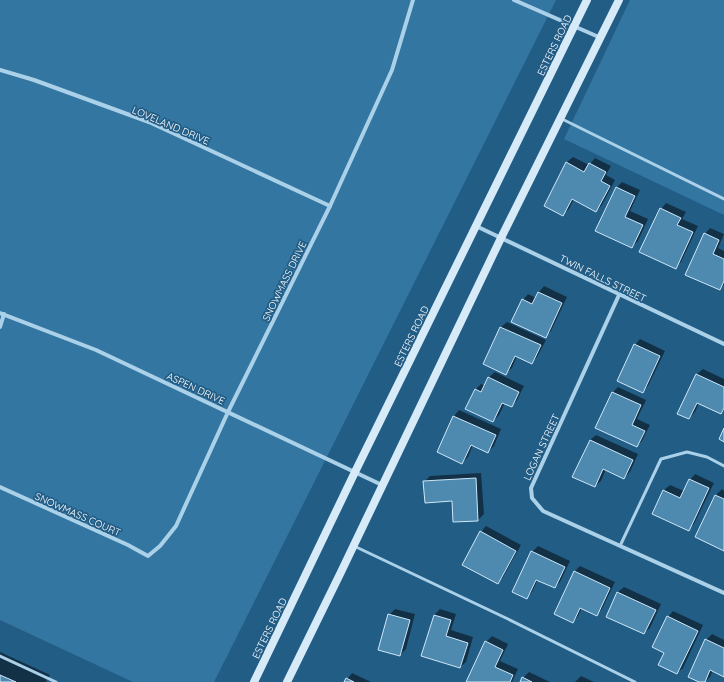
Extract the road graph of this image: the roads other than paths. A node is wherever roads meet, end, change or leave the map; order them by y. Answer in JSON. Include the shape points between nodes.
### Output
{"nodes":[{"id":1,"x":413,"y":0,"type":"edge"},
{"id":2,"x":514,"y":0,"type":"edge"},
{"id":3,"x":587,"y":0,"type":"edge"},
{"id":4,"x":619,"y":0,"type":"edge"},
{"id":5,"x":574,"y":26,"type":"junction"},
{"id":6,"x":600,"y":38,"type":"junction"},
{"id":7,"x":0,"y":70,"type":"edge"},
{"id":8,"x":560,"y":118,"type":"junction"},
{"id":9,"x":724,"y":199,"type":"edge"},
{"id":10,"x":330,"y":206,"type":"junction"},
{"id":11,"x":476,"y":226,"type":"junction"},
{"id":12,"x":501,"y":238,"type":"junction"},
{"id":13,"x":619,"y":295,"type":"junction"},
{"id":14,"x":2,"y":313,"type":"edge"},
{"id":15,"x":0,"y":327,"type":"edge"},
{"id":16,"x":724,"y":344,"type":"edge"},
{"id":17,"x":228,"y":412,"type":"junction"},
{"id":18,"x":724,"y":466,"type":"edge"},
{"id":19,"x":355,"y":472,"type":"junction"},
{"id":20,"x":383,"y":485,"type":"junction"},
{"id":21,"x":0,"y":488,"type":"edge"},
{"id":22,"x":354,"y":546,"type":"junction"},
{"id":23,"x":620,"y":546,"type":"junction"},
{"id":24,"x":148,"y":556,"type":"joint"},
{"id":25,"x":724,"y":593,"type":"edge"},
{"id":26,"x":0,"y":656,"type":"edge"},
{"id":27,"x":56,"y":682,"type":"edge"},
{"id":28,"x":254,"y":682,"type":"edge"},
{"id":29,"x":287,"y":682,"type":"edge"},
{"id":30,"x":635,"y":682,"type":"edge"}],
"edges":[{"from":1,"to":10,"type":"street","name":"SNOWMASS DRIVE","via":[[392,70]]},
{"from":2,"to":5,"type":"street"},
{"from":3,"to":5,"type":"main road","name":"ESTERS ROAD"},
{"from":4,"to":6,"type":"main road"},
{"from":5,"to":6,"type":"street"},
{"from":5,"to":11,"type":"main road","name":"ESTERS ROAD"},
{"from":6,"to":8,"type":"main road"},
{"from":7,"to":10,"type":"street","name":"LOVELAND DRIVE","via":[[149,122]]},
{"from":8,"to":9,"type":"lane"},
{"from":8,"to":12,"type":"main road"},
{"from":10,"to":17,"type":"street","name":"SNOWMASS DRIVE"},
{"from":11,"to":12,"type":"street","name":"TWIN FALLS STREET"},
{"from":11,"to":19,"type":"main road","name":"ESTERS ROAD"},
{"from":12,"to":13,"type":"street","name":"TWIN FALLS STREET"},
{"from":12,"to":20,"type":"main road"},
{"from":13,"to":16,"type":"street","name":"TWIN FALLS STREET"},
{"from":13,"to":23,"type":"street","name":"LOGAN STREET","via":[[531,488],[532,498],[543,511]]},
{"from":14,"to":15,"type":"street"},
{"from":14,"to":17,"type":"street","name":"ASPEN DRIVE","via":[[96,350]]},
{"from":17,"to":19,"type":"street","name":"ASPEN DRIVE"},
{"from":17,"to":24,"type":"street","name":"SNOWMASS DRIVE","via":[[176,526]]},
{"from":18,"to":23,"type":"lane","via":[[687,452],[661,459]]},
{"from":19,"to":20,"type":"street","name":"ASPEN DRIVE"},
{"from":19,"to":28,"type":"main road","name":"ESTERS ROAD"},
{"from":20,"to":22,"type":"main road"},
{"from":21,"to":24,"type":"street","name":"SNOWMASS COURT"},
{"from":22,"to":29,"type":"main road"},
{"from":22,"to":30,"type":"lane"},
{"from":23,"to":25,"type":"street","name":"LOGAN STREET"},
{"from":26,"to":27,"type":"lane"}]}
